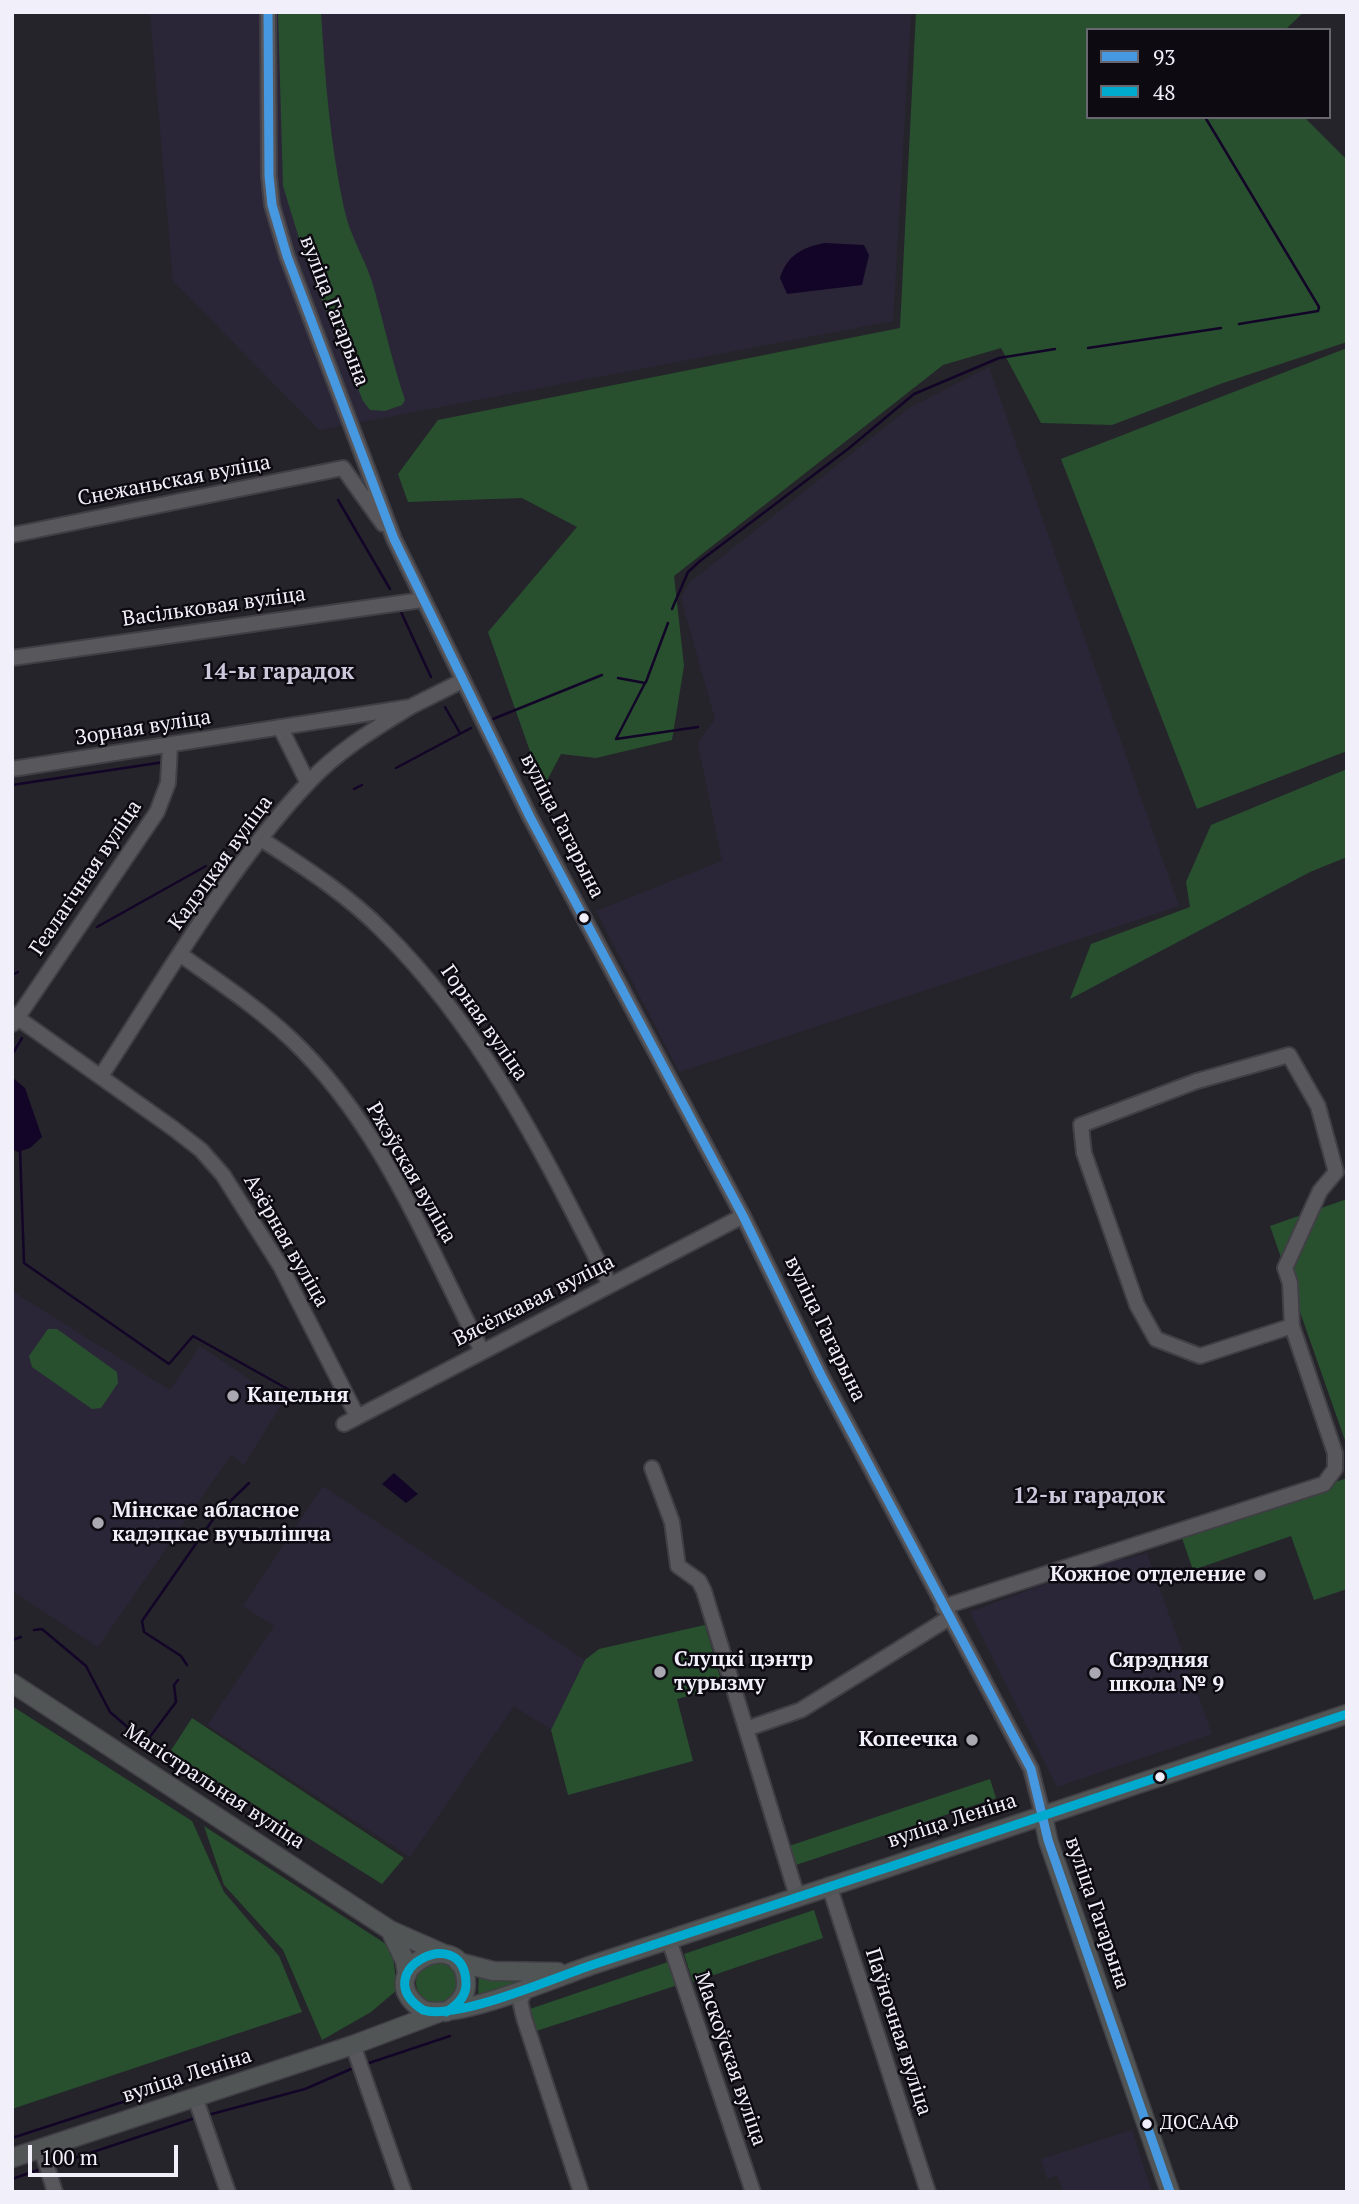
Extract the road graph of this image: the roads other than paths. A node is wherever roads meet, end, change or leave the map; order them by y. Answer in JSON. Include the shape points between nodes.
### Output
{"nodes":[{"id":1,"x":268,"y":12,"type":"edge"},
{"id":2,"x":12,"y":535,"type":"edge"},
{"id":3,"x":394,"y":540,"type":"junction"},
{"id":4,"x":422,"y":600,"type":"junction"},
{"id":5,"x":12,"y":658,"type":"edge"},
{"id":6,"x":461,"y":681,"type":"junction"},
{"id":7,"x":410,"y":707,"type":"junction"},
{"id":8,"x":280,"y":727,"type":"junction"},
{"id":9,"x":170,"y":746,"type":"junction"},
{"id":10,"x":12,"y":769,"type":"edge"},
{"id":11,"x":308,"y":783,"type":"junction"},
{"id":12,"x":261,"y":839,"type":"junction"},
{"id":13,"x":181,"y":956,"type":"junction"},
{"id":14,"x":14,"y":1019,"type":"edge"},
{"id":15,"x":101,"y":1076,"type":"junction"},
{"id":16,"x":743,"y":1216,"type":"junction"},
{"id":17,"x":610,"y":1285,"type":"junction"},
{"id":18,"x":1292,"y":1326,"type":"junction"},
{"id":19,"x":482,"y":1351,"type":"junction"},
{"id":20,"x":357,"y":1416,"type":"junction"},
{"id":21,"x":344,"y":1424,"type":"dead end"},
{"id":22,"x":652,"y":1468,"type":"dead end"},
{"id":23,"x":946,"y":1613,"type":"junction"},
{"id":24,"x":12,"y":1684,"type":"edge"},
{"id":25,"x":1347,"y":1714,"type":"edge"},
{"id":26,"x":746,"y":1729,"type":"junction"},
{"id":27,"x":1043,"y":1816,"type":"junction"},
{"id":28,"x":829,"y":1885,"type":"junction"},
{"id":29,"x":797,"y":1896,"type":"junction"},
{"id":30,"x":390,"y":1930,"type":"junction"},
{"id":31,"x":669,"y":1940,"type":"junction"},
{"id":32,"x":450,"y":1958,"type":"junction"},
{"id":33,"x":407,"y":1980,"type":"junction"},
{"id":34,"x":527,"y":1981,"type":"junction"},
{"id":35,"x":442,"y":2012,"type":"junction"},
{"id":36,"x":377,"y":2037,"type":"junction"},
{"id":37,"x":353,"y":2045,"type":"junction"},
{"id":38,"x":195,"y":2097,"type":"junction"},
{"id":39,"x":41,"y":2148,"type":"junction"},
{"id":40,"x":12,"y":2158,"type":"edge"},
{"id":41,"x":55,"y":2192,"type":"edge"},
{"id":42,"x":228,"y":2192,"type":"edge"},
{"id":43,"x":404,"y":2192,"type":"edge"},
{"id":44,"x":581,"y":2192,"type":"edge"},
{"id":45,"x":753,"y":2192,"type":"edge"},
{"id":46,"x":928,"y":2192,"type":"edge"},
{"id":47,"x":1170,"y":2192,"type":"edge"}],
"edges":[{"from":1,"to":3,"type":"street","name":"вуліца Гагарына","via":[[272,205]]},
{"from":2,"to":3,"type":"street","name":"Снежаньская вуліца","via":[[343,468]]},
{"from":3,"to":4,"type":"street","name":"вуліца Гагарына"},
{"from":4,"to":5,"type":"street","name":"Васільковая вуліца"},
{"from":4,"to":6,"type":"street","name":"вуліца Гагарына"},
{"from":6,"to":7,"type":"street","name":"Зорная вуліца"},
{"from":6,"to":16,"type":"street","name":"вуліца Гагарына"},
{"from":7,"to":8,"type":"street","name":"Зорная вуліца"},
{"from":7,"to":11,"type":"street","name":"Кадэцкая вуліца","via":[[372,730]]},
{"from":8,"to":9,"type":"street","name":"Зорная вуліца"},
{"from":8,"to":11,"type":"street"},
{"from":9,"to":10,"type":"street","name":"Зорная вуліца"},
{"from":9,"to":14,"type":"street","name":"Геалагічная вуліца","via":[[167,783],[157,812]]},
{"from":11,"to":12,"type":"street","name":"Кадэцкая вуліца"},
{"from":12,"to":13,"type":"street","name":"Кадэцкая вуліца"},
{"from":12,"to":17,"type":"street","name":"Горная вуліца","via":[[335,889],[382,930],[449,1004],[535,1136]]},
{"from":13,"to":15,"type":"street","name":"Кадэцкая вуліца"},
{"from":13,"to":19,"type":"street","name":"Ржэўская вуліца","via":[[252,1004],[293,1040],[364,1126]]},
{"from":14,"to":15,"type":"street","name":"Азёрная вуліца"},
{"from":15,"to":20,"type":"street","name":"Азёрная вуліца","via":[[174,1129],[223,1175],[281,1267]]},
{"from":16,"to":17,"type":"street","name":"Вясёлкавая вуліца"},
{"from":16,"to":23,"type":"street","name":"вуліца Гагарына"},
{"from":17,"to":19,"type":"street","name":"Вясёлкавая вуліца"},
{"from":18,"to":18,"type":"street","via":[[1285,1268],[1320,1191],[1336,1172],[1318,1106],[1289,1055],[1197,1081],[1081,1125],[1084,1153],[1133,1293],[1156,1339],[1200,1356]]},
{"from":18,"to":23,"type":"street","via":[[1335,1452],[1335,1469],[1324,1484]]},
{"from":19,"to":20,"type":"street","name":"Вясёлкавая вуліца"},
{"from":20,"to":21,"type":"street","name":"Вясёлкавая вуліца"},
{"from":22,"to":26,"type":"street","via":[[672,1522],[678,1566],[699,1581],[704,1591]]},
{"from":23,"to":26,"type":"street","via":[[801,1710]]},
{"from":23,"to":27,"type":"street","name":"вуліца Гагарына","via":[[1031,1769]]},
{"from":24,"to":30,"type":"main road","name":"Магістральная вуліца"},
{"from":25,"to":27,"type":"main road","name":"вуліца Леніна"},
{"from":26,"to":29,"type":"street"},
{"from":27,"to":28,"type":"main road","name":"вуліца Леніна"},
{"from":27,"to":47,"type":"main road","name":"вуліца Гагарына"},
{"from":28,"to":29,"type":"main road","name":"вуліца Леніна"},
{"from":28,"to":46,"type":"street","name":"Паўночная вуліца"},
{"from":29,"to":31,"type":"main road","name":"вуліца Леніна"},
{"from":30,"to":32,"type":"main road","name":"Магістральная вуліца"},
{"from":30,"to":33,"type":"main road","via":[[405,1961]]},
{"from":31,"to":34,"type":"main road","name":"вуліца Леніна"},
{"from":31,"to":45,"type":"street","name":"Маскоўская вуліца"},
{"from":32,"to":33,"type":"main road","via":[[424,1955]]},
{"from":32,"to":34,"type":"main road","name":"вуліца Леніна"},
{"from":32,"to":35,"type":"main road","via":[[466,1980],[466,1990],[455,2007]]},
{"from":33,"to":35,"type":"main road","via":[[416,2006]]},
{"from":33,"to":36,"type":"main road","via":[[399,2013]]},
{"from":34,"to":35,"type":"main road","name":"вуліца Леніна"},
{"from":34,"to":44,"type":"street","via":[[520,2001],[524,2018]]},
{"from":35,"to":36,"type":"main road","name":"вуліца Леніна"},
{"from":36,"to":37,"type":"main road","name":"вуліца Леніна"},
{"from":37,"to":38,"type":"main road","name":"вуліца Леніна"},
{"from":37,"to":43,"type":"street"},
{"from":38,"to":39,"type":"main road","name":"вуліца Леніна"},
{"from":38,"to":42,"type":"street"},
{"from":39,"to":40,"type":"main road","name":"вуліца Леніна"},
{"from":39,"to":41,"type":"street"}]}
